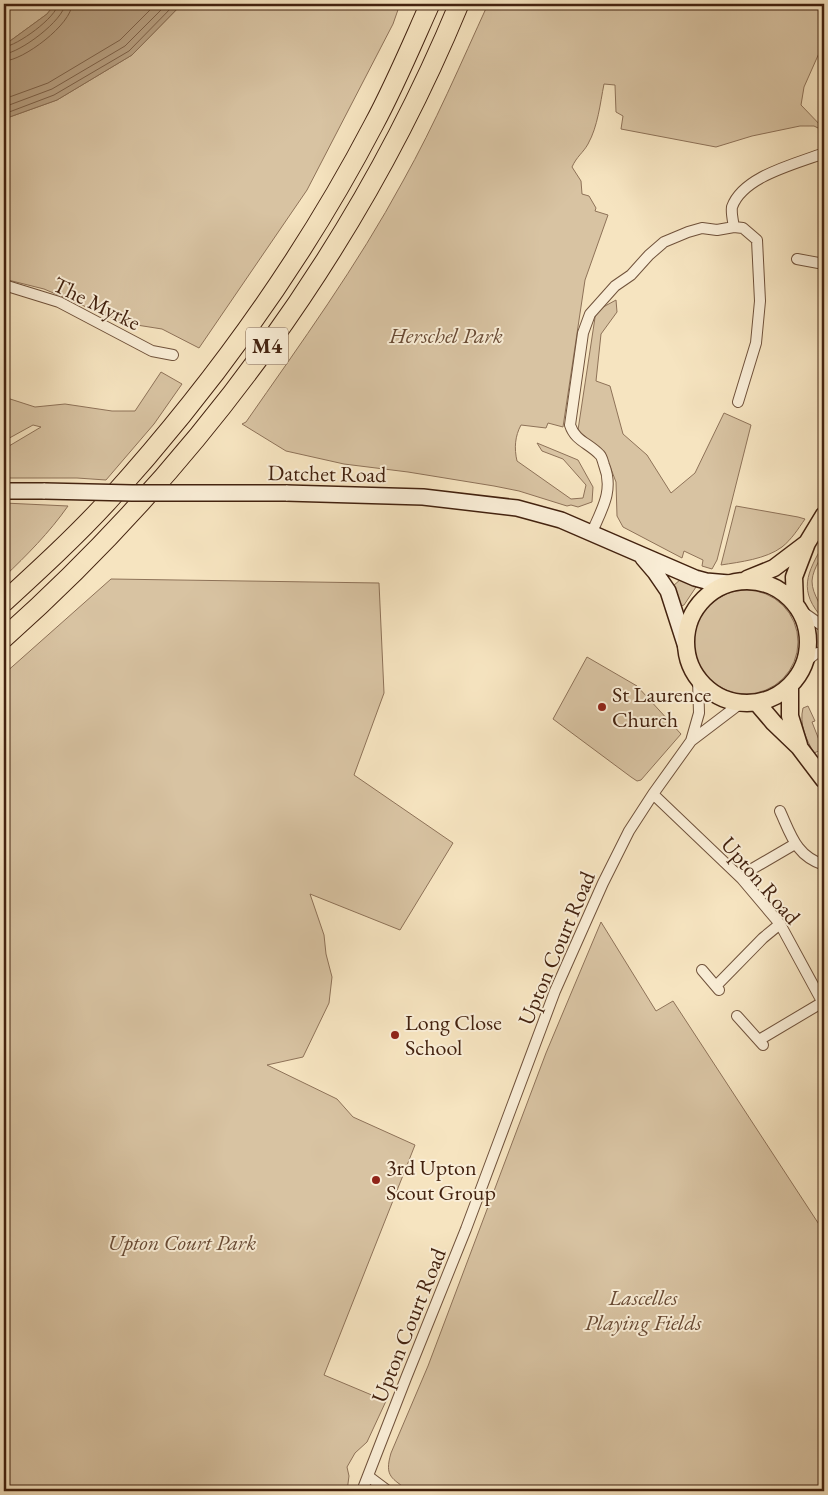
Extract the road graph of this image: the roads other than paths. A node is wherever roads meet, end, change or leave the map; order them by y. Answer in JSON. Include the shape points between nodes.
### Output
{"nodes":[{"id":1,"x":430,"y":4,"type":"edge"},
{"id":2,"x":458,"y":4,"type":"edge"},
{"id":3,"x":824,"y":153,"type":"edge"},
{"id":4,"x":734,"y":227,"type":"junction"},
{"id":5,"x":797,"y":259,"type":"dead end"},
{"id":6,"x":824,"y":264,"type":"edge"},
{"id":7,"x":4,"y":285,"type":"edge"},
{"id":8,"x":173,"y":355,"type":"dead end"},
{"id":9,"x":738,"y":402,"type":"dead end"},
{"id":10,"x":4,"y":491,"type":"edge"},
{"id":11,"x":824,"y":515,"type":"edge"},
{"id":12,"x":592,"y":532,"type":"junction"},
{"id":13,"x":807,"y":543,"type":"junction"},
{"id":14,"x":640,"y":555,"type":"junction"},
{"id":15,"x":737,"y":582,"type":"junction"},
{"id":16,"x":4,"y":602,"type":"edge"},
{"id":17,"x":798,"y":607,"type":"junction"},
{"id":18,"x":824,"y":627,"type":"edge"},
{"id":19,"x":4,"y":638,"type":"edge"},
{"id":20,"x":686,"y":647,"type":"junction"},
{"id":21,"x":824,"y":651,"type":"edge"},
{"id":22,"x":805,"y":662,"type":"junction"},
{"id":23,"x":698,"y":679,"type":"junction"},
{"id":24,"x":790,"y":686,"type":"junction"},
{"id":25,"x":749,"y":703,"type":"junction"},
{"id":26,"x":691,"y":740,"type":"junction"},
{"id":27,"x":799,"y":746,"type":"junction"},
{"id":28,"x":824,"y":780,"type":"edge"},
{"id":29,"x":653,"y":794,"type":"junction"},
{"id":30,"x":780,"y":810,"type":"dead end"},
{"id":31,"x":795,"y":844,"type":"junction"},
{"id":32,"x":824,"y":865,"type":"edge"},
{"id":33,"x":742,"y":879,"type":"junction"},
{"id":34,"x":780,"y":924,"type":"junction"},
{"id":35,"x":702,"y":970,"type":"dead end"},
{"id":36,"x":824,"y":1003,"type":"edge"},
{"id":37,"x":737,"y":1016,"type":"dead end"},
{"id":38,"x":368,"y":1476,"type":"junction"},
{"id":39,"x":362,"y":1491,"type":"edge"},
{"id":40,"x":388,"y":1491,"type":"edge"}],
"edges":[{"from":1,"to":16,"type":"highway","number":"M4","via":[[374,124],[323,213],[258,315],[189,406],[109,500]]},
{"from":2,"to":19,"type":"highway","number":"M4","via":[[383,161],[294,308],[203,431],[167,473],[82,564]]},
{"from":3,"to":4,"type":"street","via":[[771,172],[740,192],[732,209]]},
{"from":4,"to":9,"type":"street","via":[[743,228],[757,240],[760,302],[756,343]]},
{"from":4,"to":12,"type":"street","via":[[702,228],[664,242],[631,275],[615,286],[590,314],[583,333],[570,425],[577,438],[601,456],[609,476],[606,498]]},
{"from":5,"to":6,"type":"street"},
{"from":7,"to":8,"type":"street","name":"The Myrke","via":[[59,302],[152,351]]},
{"from":10,"to":12,"type":"main road","name":"Datchet Road","bridge":true,"via":[[383,494],[496,504],[540,513]]},
{"from":11,"to":13,"type":"main road"},
{"from":12,"to":14,"type":"main road","name":"Datchet Road"},
{"from":13,"to":15,"type":"main road","via":[[774,568]]},
{"from":13,"to":17,"type":"main road","via":[[794,577]]},
{"from":14,"to":15,"type":"main road","name":"Datchet Road","via":[[695,578]]},
{"from":14,"to":20,"type":"main road","name":"Datchet Road","via":[[668,591]]},
{"from":15,"to":17,"type":"main road","via":[[759,581],[773,586]]},
{"from":15,"to":20,"type":"main road","via":[[714,590],[701,600],[692,614]]},
{"from":17,"to":18,"type":"street"},
{"from":17,"to":22,"type":"main road","via":[[807,627]]},
{"from":20,"to":23,"type":"main road"},
{"from":21,"to":22,"type":"street"},
{"from":22,"to":24,"type":"main road"},
{"from":23,"to":25,"type":"main road","via":[[726,700]]},
{"from":23,"to":26,"type":"street","name":"Upton Court Road","via":[[699,713]]},
{"from":24,"to":25,"type":"main road","via":[[775,697]]},
{"from":24,"to":27,"type":"main road","via":[[790,716]]},
{"from":25,"to":26,"type":"street","name":"Upton Court Road"},
{"from":25,"to":27,"type":"main road"},
{"from":26,"to":29,"type":"street","name":"Upton Court Road"},
{"from":27,"to":28,"type":"main road"},
{"from":29,"to":33,"type":"street","name":"Upton Road"},
{"from":29,"to":38,"type":"street","name":"Upton Court Road","via":[[629,831],[603,883],[555,991],[466,1229]]},
{"from":30,"to":31,"type":"street"},
{"from":31,"to":32,"type":"street","via":[[812,861]]},
{"from":31,"to":33,"type":"street","via":[[752,869]]},
{"from":33,"to":34,"type":"street","name":"Upton Road"},
{"from":34,"to":35,"type":"street","via":[[718,988]]},
{"from":34,"to":36,"type":"street","name":"Upton Road"},
{"from":36,"to":37,"type":"street","via":[[761,1043]]},
{"from":38,"to":39,"type":"street","name":"Upton Court Road"},
{"from":38,"to":40,"type":"street"}]}
